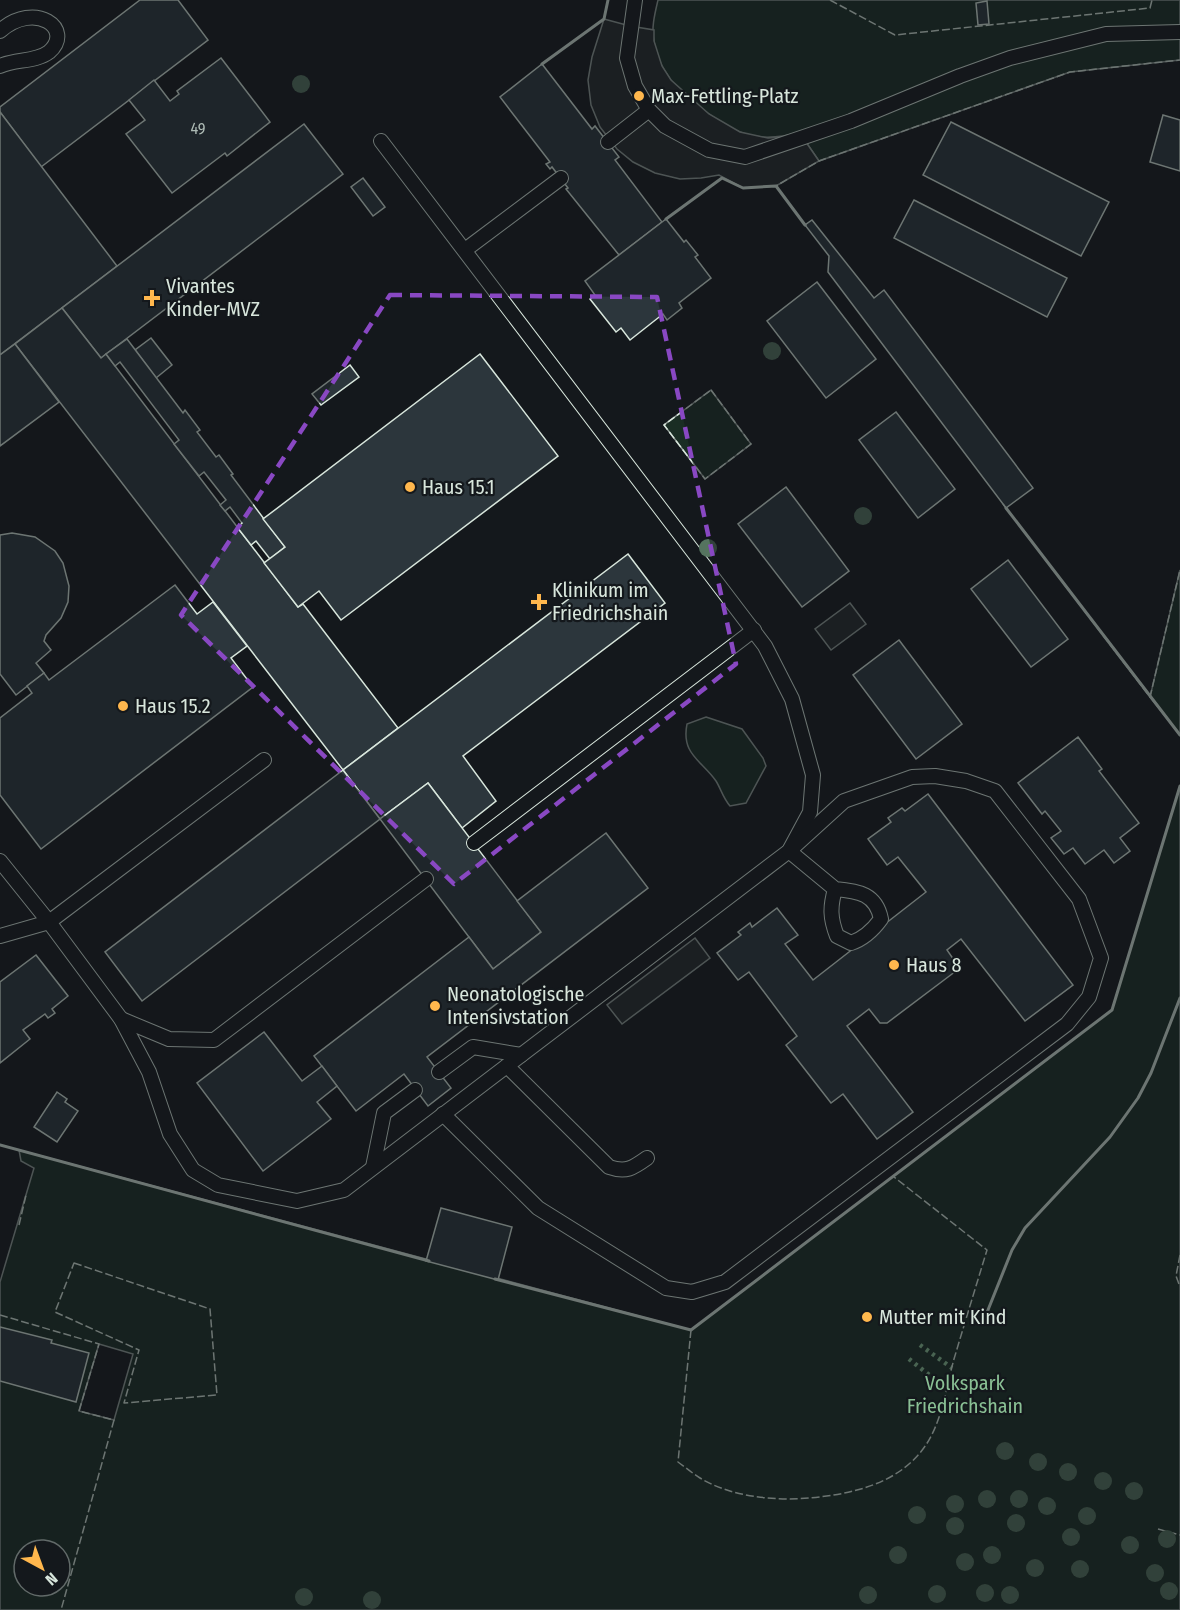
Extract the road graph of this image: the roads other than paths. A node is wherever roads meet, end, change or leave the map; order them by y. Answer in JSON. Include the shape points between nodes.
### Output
{"nodes":[{"id":1,"x":635,"y":0,"type":"edge"},
{"id":2,"x":0,"y":31,"type":"edge"},
{"id":3,"x":1180,"y":32,"type":"edge"},
{"id":4,"x":0,"y":66,"type":"edge"},
{"id":5,"x":649,"y":110,"type":"junction"},
{"id":6,"x":381,"y":141,"type":"dead end"},
{"id":7,"x":608,"y":142,"type":"dead end"},
{"id":8,"x":561,"y":178,"type":"dead end"},
{"id":9,"x":465,"y":250,"type":"junction"},
{"id":10,"x":754,"y":630,"type":"junction"},
{"id":11,"x":264,"y":760,"type":"dead end"},
{"id":12,"x":474,"y":843,"type":"dead end"},
{"id":13,"x":789,"y":851,"type":"junction"},
{"id":14,"x":0,"y":861,"type":"edge"},
{"id":15,"x":426,"y":879,"type":"dead end"},
{"id":16,"x":836,"y":889,"type":"dead end"},
{"id":17,"x":49,"y":922,"type":"junction"},
{"id":18,"x":0,"y":936,"type":"edge"},
{"id":19,"x":121,"y":1019,"type":"junction"},
{"id":20,"x":521,"y":1054,"type":"junction"},
{"id":21,"x":507,"y":1066,"type":"junction"},
{"id":22,"x":439,"y":1072,"type":"dead end"},
{"id":23,"x":415,"y":1090,"type":"dead end"},
{"id":24,"x":443,"y":1114,"type":"junction"},
{"id":25,"x":647,"y":1158,"type":"dead end"},
{"id":26,"x":373,"y":1167,"type":"junction"}],
"edges":[{"from":1,"to":5,"type":"lane","via":[[627,58],[634,86]]},
{"from":2,"to":4,"type":"lane","via":[[20,16],[32,14],[44,16],[55,26],[57,34],[56,44],[48,53]]},
{"from":3,"to":5,"type":"lane","via":[[1106,34],[1010,58],[851,121],[745,157],[709,150],[665,126]]},
{"from":5,"to":7,"type":"lane"},
{"from":6,"to":9,"type":"lane"},
{"from":8,"to":9,"type":"lane"},
{"from":9,"to":10,"type":"lane"},
{"from":10,"to":12,"type":"lane"},
{"from":10,"to":13,"type":"lane","via":[[792,699],[813,775],[810,812]]},
{"from":11,"to":17,"type":"lane"},
{"from":13,"to":16,"type":"lane"},
{"from":13,"to":20,"type":"lane"},
{"from":13,"to":24,"type":"lane","via":[[844,801],[912,777],[966,781],[995,791],[1079,899],[1101,958],[1089,997],[1067,1024],[725,1282],[692,1292],[666,1288],[538,1208]]},
{"from":14,"to":17,"type":"lane"},
{"from":15,"to":19,"type":"lane","via":[[214,1040],[169,1039]]},
{"from":17,"to":18,"type":"lane"},
{"from":17,"to":19,"type":"lane"},
{"from":19,"to":26,"type":"lane","via":[[149,1072],[170,1134],[193,1170],[218,1185],[297,1201],[344,1190]]},
{"from":20,"to":21,"type":"lane"},
{"from":20,"to":22,"type":"lane","via":[[472,1047]]},
{"from":21,"to":24,"type":"lane"},
{"from":21,"to":25,"type":"lane","via":[[609,1167],[620,1171],[632,1169]]},
{"from":23,"to":26,"type":"lane","via":[[384,1113]]},
{"from":24,"to":26,"type":"lane"}]}
